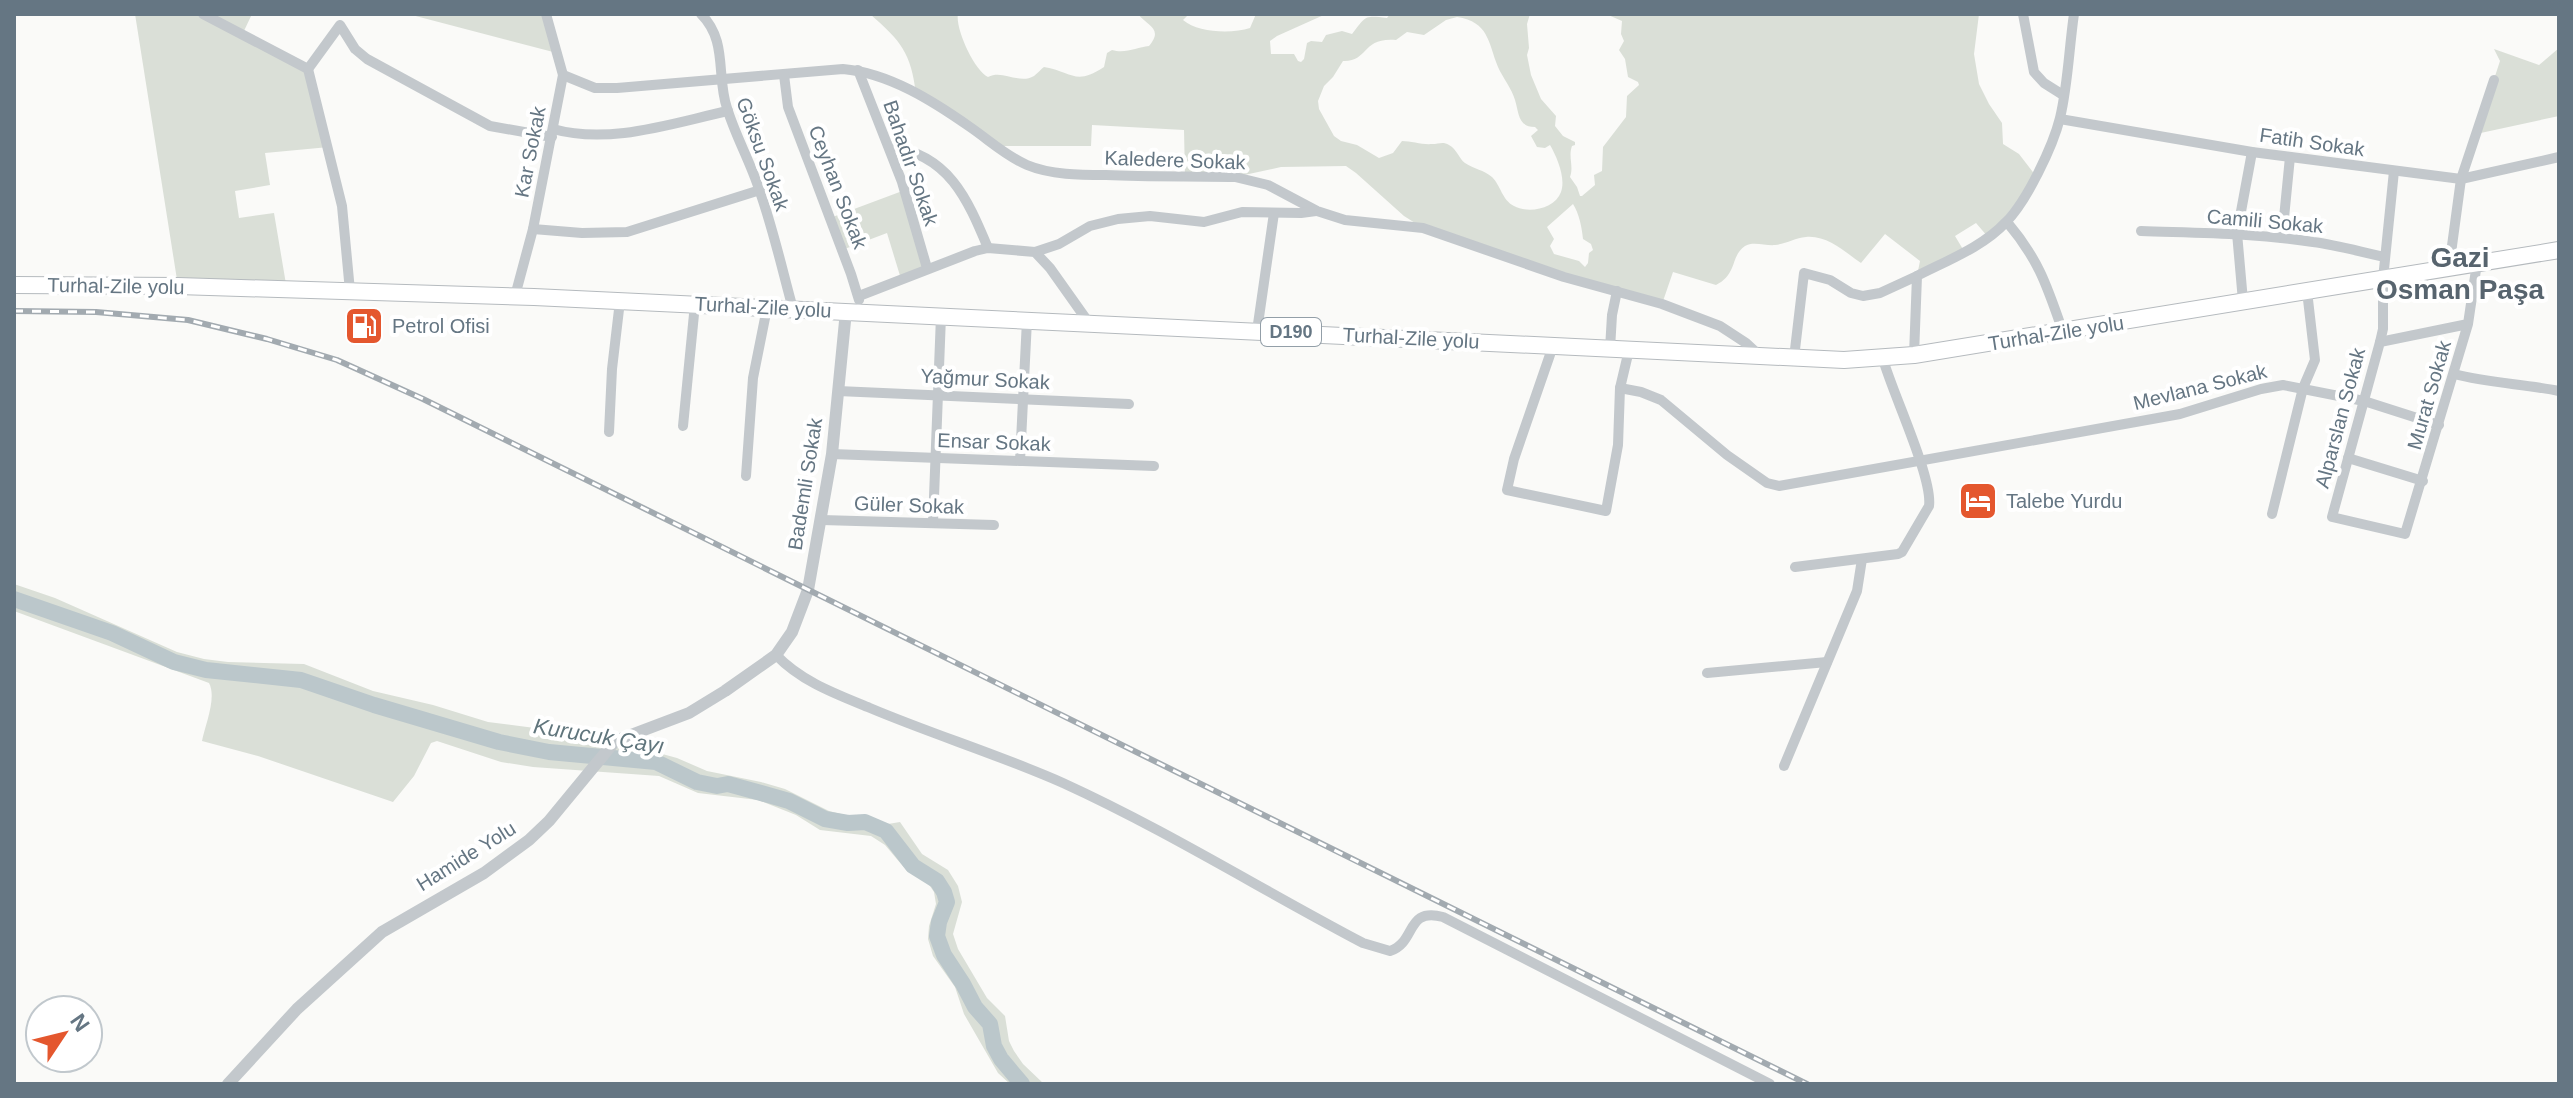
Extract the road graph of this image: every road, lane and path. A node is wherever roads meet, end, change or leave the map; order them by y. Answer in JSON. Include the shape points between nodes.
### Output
{"nodes":[{"id":1,"x":203,"y":14,"type":"edge"},
{"id":2,"x":546,"y":14,"type":"edge"},
{"id":3,"x":701,"y":14,"type":"edge"},
{"id":4,"x":2023,"y":14,"type":"edge"},
{"id":5,"x":2074,"y":14,"type":"edge"},
{"id":6,"x":308,"y":69,"type":"junction"},
{"id":7,"x":858,"y":70,"type":"junction"},
{"id":8,"x":563,"y":75,"type":"junction"},
{"id":9,"x":784,"y":75,"type":"junction"},
{"id":10,"x":723,"y":80,"type":"junction"},
{"id":11,"x":2494,"y":80,"type":"dead end"},
{"id":12,"x":2063,"y":95,"type":"junction"},
{"id":13,"x":728,"y":111,"type":"junction"},
{"id":14,"x":2060,"y":119,"type":"junction"},
{"id":15,"x":552,"y":133,"type":"junction"},
{"id":16,"x":889,"y":146,"type":"junction"},
{"id":17,"x":2252,"y":152,"type":"junction"},
{"id":18,"x":2290,"y":157,"type":"junction"},
{"id":19,"x":2559,"y":157,"type":"edge"},
{"id":20,"x":2394,"y":171,"type":"junction"},
{"id":21,"x":2461,"y":179,"type":"junction"},
{"id":22,"x":760,"y":190,"type":"junction"},
{"id":23,"x":1317,"y":211,"type":"junction"},
{"id":24,"x":1274,"y":213,"type":"junction"},
{"id":25,"x":2007,"y":222,"type":"junction"},
{"id":26,"x":533,"y":229,"type":"junction"},
{"id":27,"x":2141,"y":231,"type":"dead end"},
{"id":28,"x":2237,"y":233,"type":"junction"},
{"id":29,"x":2282,"y":238,"type":"junction"},
{"id":30,"x":988,"y":248,"type":"junction"},
{"id":31,"x":2559,"y":250,"type":"edge"},
{"id":32,"x":1035,"y":252,"type":"junction"},
{"id":33,"x":2385,"y":257,"type":"junction"},
{"id":34,"x":2477,"y":263,"type":"junction"},
{"id":35,"x":927,"y":268,"type":"junction"},
{"id":36,"x":2449,"y":268,"type":"junction"},
{"id":37,"x":1917,"y":276,"type":"junction"},
{"id":38,"x":2383,"y":279,"type":"junction"},
{"id":39,"x":14,"y":285,"type":"edge"},
{"id":40,"x":350,"y":291,"type":"junction"},
{"id":41,"x":1617,"y":291,"type":"junction"},
{"id":42,"x":2307,"y":291,"type":"junction"},
{"id":43,"x":515,"y":296,"type":"junction"},
{"id":44,"x":620,"y":301,"type":"junction"},
{"id":45,"x":2243,"y":301,"type":"junction"},
{"id":46,"x":695,"y":304,"type":"junction"},
{"id":47,"x":854,"y":306,"type":"junction"},
{"id":48,"x":767,"y":308,"type":"junction"},
{"id":49,"x":793,"y":309,"type":"junction"},
{"id":50,"x":941,"y":316,"type":"junction"},
{"id":51,"x":1027,"y":320,"type":"junction"},
{"id":52,"x":1089,"y":323,"type":"junction"},
{"id":53,"x":2468,"y":324,"type":"junction"},
{"id":54,"x":1257,"y":331,"type":"junction"},
{"id":55,"x":2063,"y":332,"type":"junction"},
{"id":56,"x":2380,"y":342,"type":"junction"},
{"id":57,"x":1553,"y":346,"type":"junction"},
{"id":58,"x":1610,"y":349,"type":"junction"},
{"id":59,"x":1629,"y":350,"type":"junction"},
{"id":60,"x":1914,"y":355,"type":"junction"},
{"id":61,"x":1761,"y":357,"type":"junction"},
{"id":62,"x":1794,"y":358,"type":"junction"},
{"id":63,"x":1883,"y":359,"type":"junction"},
{"id":64,"x":2454,"y":374,"type":"junction"},
{"id":65,"x":1620,"y":388,"type":"junction"},
{"id":66,"x":2303,"y":388,"type":"junction"},
{"id":67,"x":838,"y":391,"type":"junction"},
{"id":68,"x":2559,"y":391,"type":"edge"},
{"id":69,"x":938,"y":394,"type":"junction"},
{"id":70,"x":1024,"y":399,"type":"junction"},
{"id":71,"x":2364,"y":401,"type":"junction"},
{"id":72,"x":1129,"y":404,"type":"dead end"},
{"id":73,"x":2439,"y":425,"type":"junction"},
{"id":74,"x":683,"y":426,"type":"dead end"},
{"id":75,"x":609,"y":432,"type":"dead end"},
{"id":76,"x":832,"y":454,"type":"junction"},
{"id":77,"x":936,"y":458,"type":"junction"},
{"id":78,"x":2348,"y":458,"type":"junction"},
{"id":79,"x":1020,"y":461,"type":"junction"},
{"id":80,"x":1919,"y":461,"type":"junction"},
{"id":81,"x":1154,"y":466,"type":"dead end"},
{"id":82,"x":746,"y":476,"type":"dead end"},
{"id":83,"x":2423,"y":481,"type":"junction"},
{"id":84,"x":2272,"y":514,"type":"dead end"},
{"id":85,"x":822,"y":520,"type":"junction"},
{"id":86,"x":933,"y":523,"type":"junction"},
{"id":87,"x":994,"y":525,"type":"dead end"},
{"id":88,"x":2405,"y":534,"type":"joint"},
{"id":89,"x":1862,"y":559,"type":"junction"},
{"id":90,"x":1795,"y":567,"type":"dead end"},
{"id":91,"x":776,"y":655,"type":"junction"},
{"id":92,"x":1827,"y":662,"type":"junction"},
{"id":93,"x":1707,"y":673,"type":"dead end"},
{"id":94,"x":1784,"y":766,"type":"dead end"},
{"id":95,"x":228,"y":1084,"type":"edge"},
{"id":96,"x":1770,"y":1084,"type":"edge"}],
"edges":[{"from":1,"to":6,"type":"street"},
{"from":2,"to":8,"type":"street","name":"Kar Sokak"},
{"from":3,"to":10,"type":"street","name":"Göksu Sokak","via":[[717,37]]},
{"from":4,"to":12,"type":"street","via":[[2034,72]]},
{"from":5,"to":12,"type":"street"},
{"from":6,"to":15,"type":"street","via":[[340,25],[367,59],[490,126]]},
{"from":6,"to":40,"type":"street","via":[[342,206]]},
{"from":7,"to":9,"type":"street","name":"Kaledere Sokak"},
{"from":7,"to":16,"type":"street","name":"Bahadır Sokak"},
{"from":7,"to":23,"type":"street","name":"Kaledere Sokak","via":[[926,100],[1029,166],[1077,174],[1235,177],[1268,185]]},
{"from":8,"to":10,"type":"street","name":"Kaledere Sokak","via":[[595,88]]},
{"from":8,"to":15,"type":"street","name":"Kar Sokak"},
{"from":9,"to":10,"type":"street","name":"Kaledere Sokak"},
{"from":9,"to":47,"type":"street","name":"Ceyhan Sokak","via":[[788,107]]},
{"from":10,"to":13,"type":"street","name":"Göksu Sokak"},
{"from":11,"to":21,"type":"street"},
{"from":12,"to":14,"type":"street"},
{"from":13,"to":15,"type":"street","via":[[621,133]]},
{"from":13,"to":22,"type":"street","name":"Göksu Sokak"},
{"from":14,"to":17,"type":"street","name":"Fatih Sokak"},
{"from":14,"to":25,"type":"street","via":[[2032,184]]},
{"from":15,"to":26,"type":"street","name":"Kar Sokak"},
{"from":16,"to":30,"type":"street","via":[[919,154],[946,174],[970,206]]},
{"from":16,"to":35,"type":"street","name":"Bahadır Sokak"},
{"from":17,"to":18,"type":"street","name":"Fatih Sokak"},
{"from":17,"to":28,"type":"street"},
{"from":18,"to":20,"type":"street","name":"Fatih Sokak"},
{"from":18,"to":29,"type":"street"},
{"from":19,"to":21,"type":"street","name":"Fatih Sokak"},
{"from":20,"to":21,"type":"street","name":"Fatih Sokak"},
{"from":20,"to":33,"type":"street"},
{"from":21,"to":36,"type":"street"},
{"from":22,"to":26,"type":"street","via":[[627,232]]},
{"from":22,"to":49,"type":"street","name":"Göksu Sokak"},
{"from":23,"to":24,"type":"street"},
{"from":23,"to":41,"type":"street","name":"Kaledere Sokak","via":[[1361,223],[1423,228]]},
{"from":24,"to":32,"type":"street","via":[[1233,213],[1204,222],[1150,216],[1118,219]]},
{"from":24,"to":54,"type":"street"},
{"from":25,"to":37,"type":"street"},
{"from":25,"to":55,"type":"street","via":[[2044,276]]},
{"from":26,"to":43,"type":"street","name":"Kar Sokak"},
{"from":27,"to":28,"type":"street","name":"Camili Sokak"},
{"from":28,"to":29,"type":"street","name":"Camili Sokak"},
{"from":28,"to":45,"type":"street"},
{"from":29,"to":33,"type":"street","name":"Camili Sokak"},
{"from":30,"to":32,"type":"street"},
{"from":30,"to":35,"type":"street"},
{"from":31,"to":34,"type":"main road","name":"Turhal-Zile yolu","number":"D190"},
{"from":32,"to":52,"type":"street"},
{"from":33,"to":38,"type":"street"},
{"from":34,"to":36,"type":"main road","name":"Turhal-Zile yolu","number":"D190"},
{"from":34,"to":53,"type":"street","name":"Murat Sokak"},
{"from":35,"to":47,"type":"street"},
{"from":36,"to":38,"type":"main road","name":"Turhal-Zile yolu","number":"D190"},
{"from":37,"to":60,"type":"street"},
{"from":37,"to":62,"type":"street","via":[[1863,296],[1804,273]]},
{"from":38,"to":42,"type":"main road","name":"Turhal-Zile yolu","number":"D190"},
{"from":38,"to":56,"type":"street"},
{"from":39,"to":40,"type":"main road","name":"Turhal-Zile yolu","number":"D190"},
{"from":40,"to":43,"type":"main road","name":"Turhal-Zile yolu","number":"D190"},
{"from":41,"to":58,"type":"street"},
{"from":41,"to":61,"type":"street","name":"Kaledere Sokak","via":[[1720,326]]},
{"from":42,"to":45,"type":"main road","name":"Turhal-Zile yolu","number":"D190"},
{"from":42,"to":66,"type":"street","via":[[2315,360]]},
{"from":43,"to":44,"type":"main road","name":"Turhal-Zile yolu","number":"D190"},
{"from":44,"to":46,"type":"main road","name":"Turhal-Zile yolu","number":"D190"},
{"from":44,"to":75,"type":"street"},
{"from":45,"to":55,"type":"main road","name":"Turhal-Zile yolu","number":"D190"},
{"from":46,"to":48,"type":"main road","name":"Turhal-Zile yolu","number":"D190"},
{"from":46,"to":74,"type":"street"},
{"from":47,"to":49,"type":"main road","name":"Turhal-Zile yolu","number":"D190"},
{"from":47,"to":50,"type":"main road","name":"Turhal-Zile yolu","number":"D190"},
{"from":47,"to":67,"type":"street","name":"Bademli Sokak"},
{"from":48,"to":49,"type":"main road","name":"Turhal-Zile yolu","number":"D190"},
{"from":48,"to":82,"type":"street","via":[[753,378]]},
{"from":50,"to":51,"type":"main road","name":"Turhal-Zile yolu","number":"D190"},
{"from":50,"to":69,"type":"street"},
{"from":51,"to":52,"type":"main road","name":"Turhal-Zile yolu","number":"D190"},
{"from":51,"to":70,"type":"street"},
{"from":52,"to":54,"type":"main road","name":"Turhal-Zile yolu","number":"D190"},
{"from":53,"to":56,"type":"street","name":"Alparslan Sokak"},
{"from":53,"to":64,"type":"street","name":"Murat Sokak"},
{"from":54,"to":57,"type":"main road","name":"Turhal-Zile yolu","number":"D190"},
{"from":55,"to":60,"type":"main road","name":"Turhal-Zile yolu","number":"D190"},
{"from":56,"to":71,"type":"street","name":"Alparslan Sokak"},
{"from":57,"to":58,"type":"main road","name":"Turhal-Zile yolu","number":"D190"},
{"from":57,"to":65,"type":"street","via":[[1507,490],[1606,511],[1618,445]]},
{"from":58,"to":59,"type":"main road","name":"Turhal-Zile yolu","number":"D190"},
{"from":59,"to":61,"type":"main road","name":"Turhal-Zile yolu","number":"D190"},
{"from":59,"to":65,"type":"street"},
{"from":60,"to":63,"type":"main road","name":"Turhal-Zile yolu","number":"D190"},
{"from":61,"to":62,"type":"main road","name":"Turhal-Zile yolu","number":"D190"},
{"from":62,"to":63,"type":"main road","name":"Turhal-Zile yolu","number":"D190"},
{"from":63,"to":80,"type":"street"},
{"from":64,"to":68,"type":"street"},
{"from":64,"to":73,"type":"street","name":"Murat Sokak"},
{"from":65,"to":80,"type":"street","name":"Mevlana Sokak","via":[[1652,395],[1670,406],[1727,455],[1774,485]]},
{"from":66,"to":71,"type":"street","name":"Mevlana Sokak"},
{"from":66,"to":80,"type":"street","name":"Mevlana Sokak","via":[[2271,387],[2180,414]]},
{"from":66,"to":84,"type":"street"},
{"from":67,"to":69,"type":"street","name":"Yağmur Sokak"},
{"from":67,"to":76,"type":"street","name":"Bademli Sokak"},
{"from":69,"to":70,"type":"street","name":"Yağmur Sokak"},
{"from":69,"to":77,"type":"street"},
{"from":70,"to":72,"type":"street","name":"Yağmur Sokak"},
{"from":70,"to":79,"type":"street"},
{"from":71,"to":73,"type":"street","name":"Mevlana Sokak"},
{"from":71,"to":78,"type":"street","name":"Alparslan Sokak"},
{"from":73,"to":83,"type":"street","name":"Murat Sokak"},
{"from":76,"to":77,"type":"street","name":"Ensar Sokak"},
{"from":76,"to":85,"type":"street","name":"Bademli Sokak"},
{"from":77,"to":79,"type":"street","name":"Ensar Sokak"},
{"from":77,"to":86,"type":"street"},
{"from":78,"to":83,"type":"street"},
{"from":78,"to":88,"type":"street","name":"Alparslan Sokak","via":[[2332,517]]},
{"from":79,"to":81,"type":"street","name":"Ensar Sokak"},
{"from":80,"to":89,"type":"street","via":[[1930,497],[1902,552]]},
{"from":83,"to":88,"type":"street","name":"Murat Sokak"},
{"from":85,"to":86,"type":"street","name":"Güler Sokak"},
{"from":85,"to":91,"type":"street","name":"Bademli Sokak","via":[[805,600]]},
{"from":86,"to":87,"type":"street","name":"Güler Sokak"},
{"from":89,"to":90,"type":"street"},
{"from":89,"to":92,"type":"street","via":[[1857,591]]},
{"from":91,"to":95,"type":"street","name":"Hamide Yolu","via":[[689,713],[622,738],[607,749],[529,840],[362,949]]},
{"from":91,"to":96,"type":"street","via":[[817,686],[1064,784],[1363,943],[1390,951],[1403,945],[1422,915],[1443,917]]},
{"from":92,"to":93,"type":"street"},
{"from":92,"to":94,"type":"street"}]}
